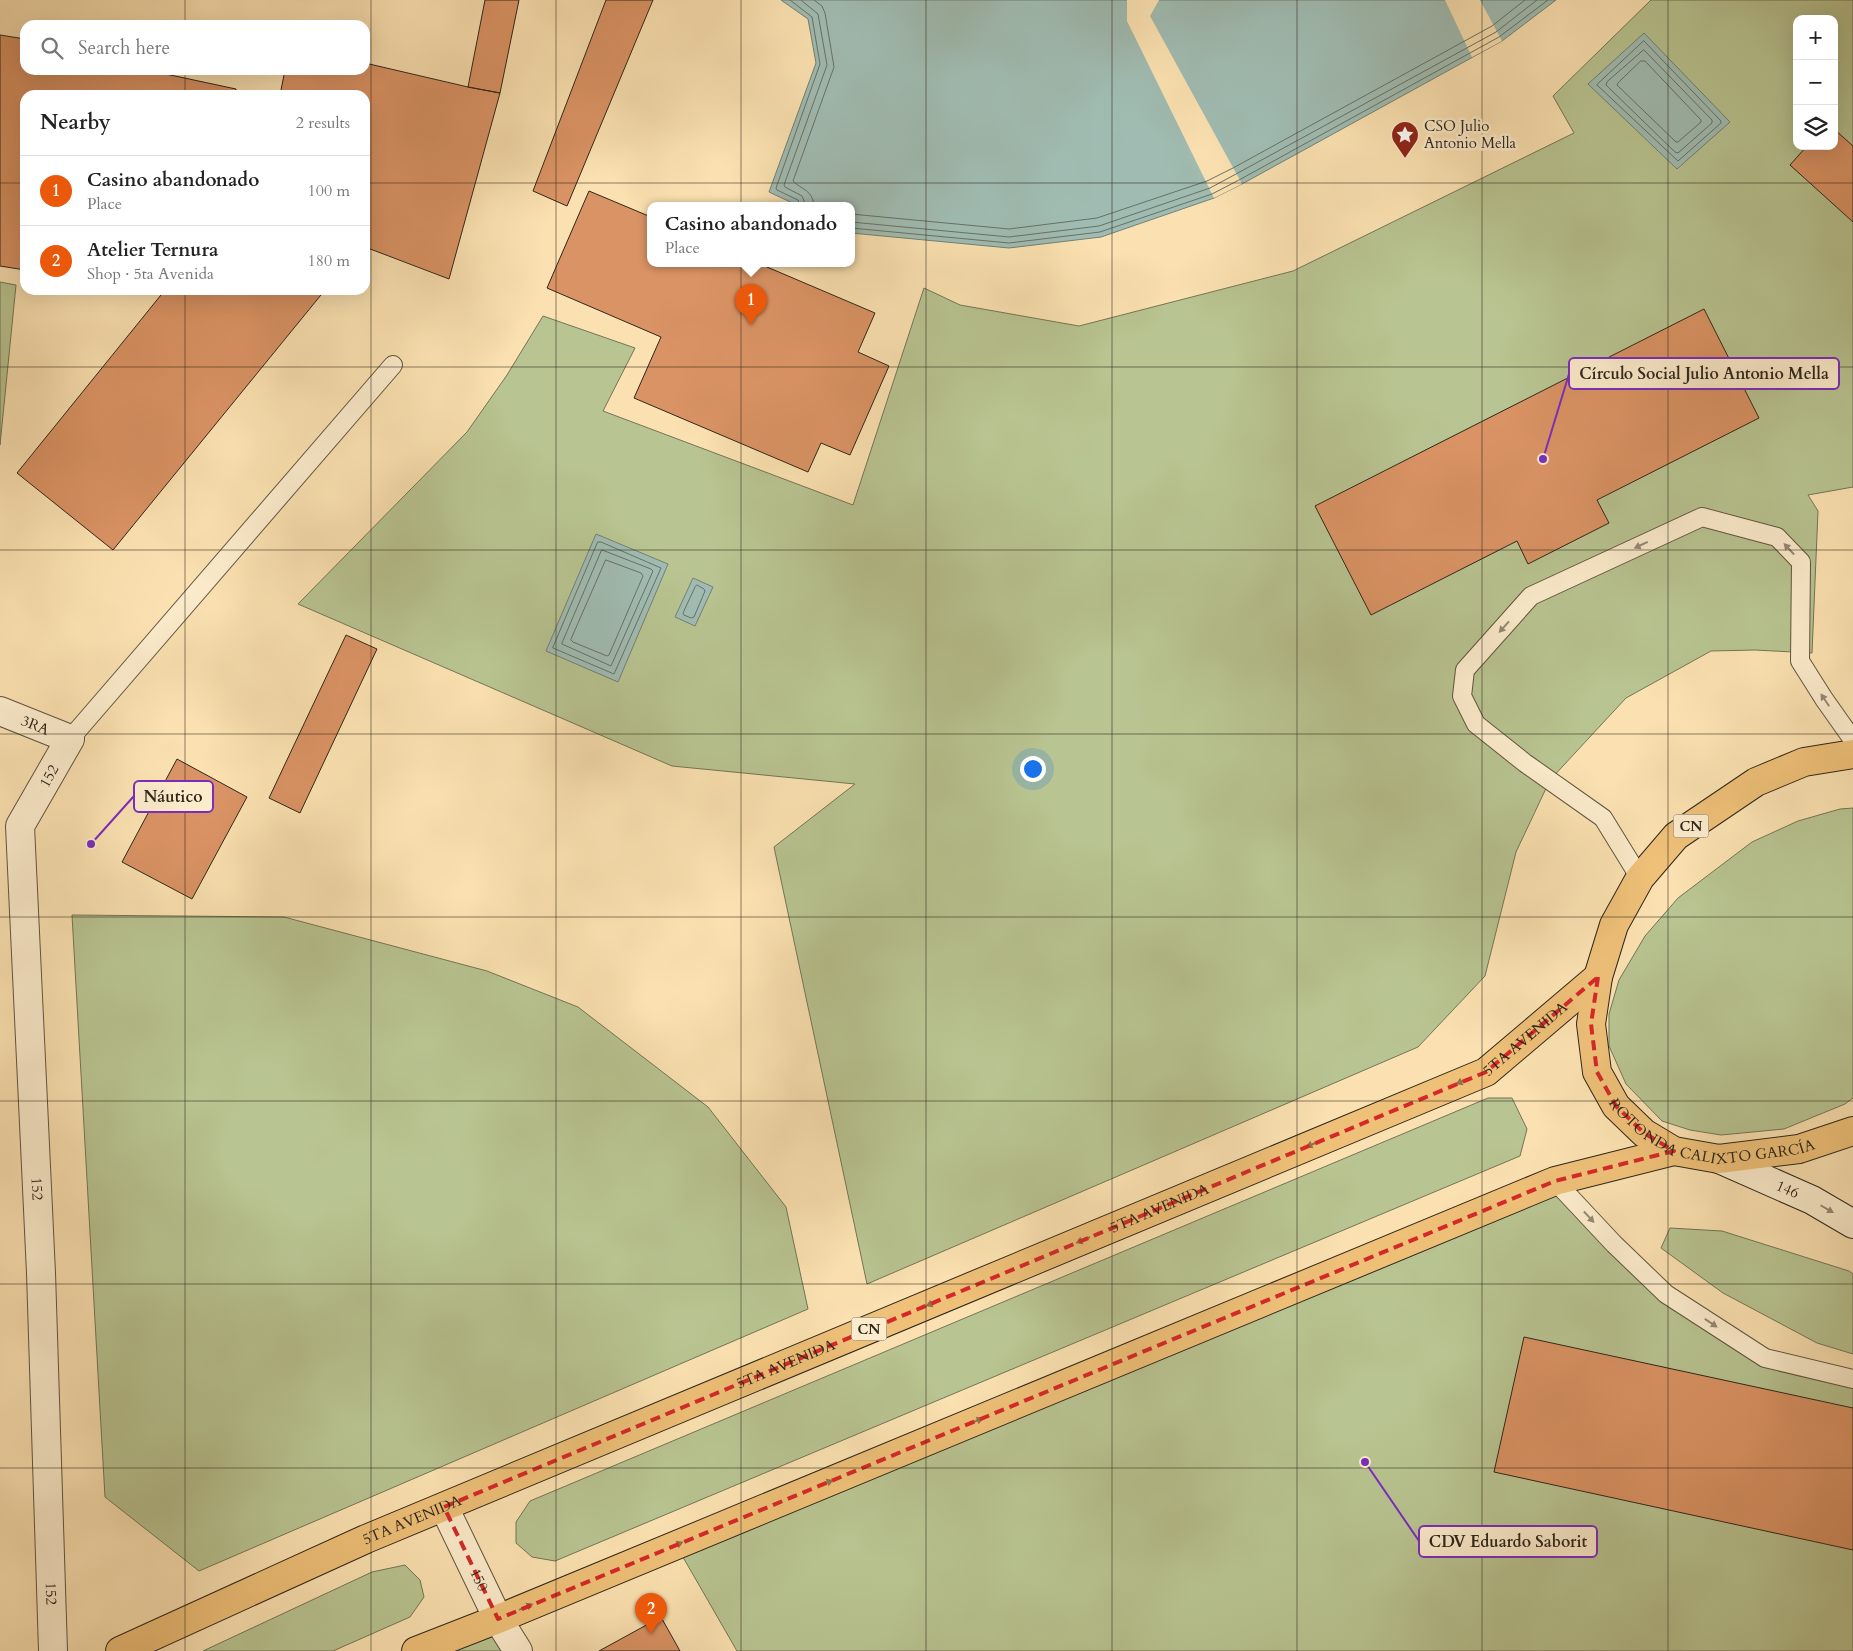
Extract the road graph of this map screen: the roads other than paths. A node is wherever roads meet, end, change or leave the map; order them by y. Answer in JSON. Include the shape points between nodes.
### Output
{"nodes":[{"id":1,"x":393,"y":364,"type":"dead end"},
{"id":2,"x":0,"y":711,"type":"edge"},
{"id":3,"x":70,"y":739,"type":"junction"},
{"id":4,"x":1853,"y":740,"type":"edge"},
{"id":5,"x":1853,"y":754,"type":"edge"},
{"id":6,"x":1640,"y":878,"type":"junction"},
{"id":7,"x":1598,"y":977,"type":"junction"},
{"id":8,"x":1853,"y":1131,"type":"edge"},
{"id":9,"x":1674,"y":1150,"type":"junction"},
{"id":10,"x":1719,"y":1158,"type":"junction"},
{"id":11,"x":1556,"y":1181,"type":"junction"},
{"id":12,"x":1853,"y":1224,"type":"edge"},
{"id":13,"x":1853,"y":1379,"type":"edge"},
{"id":14,"x":444,"y":1507,"type":"junction"},
{"id":15,"x":498,"y":1619,"type":"junction"},
{"id":16,"x":54,"y":1651,"type":"edge"},
{"id":17,"x":120,"y":1651,"type":"edge"},
{"id":18,"x":416,"y":1651,"type":"edge"},
{"id":19,"x":518,"y":1651,"type":"edge"}],
"edges":[{"from":1,"to":3,"type":"lane"},
{"from":2,"to":3,"type":"street","name":"3RA"},
{"from":3,"to":16,"type":"street","name":"152","via":[[20,826],[41,1273]]},
{"from":4,"to":6,"type":"lane","one_way":true,"via":[[1800,661],[1801,562],[1777,536],[1702,517],[1531,596],[1465,670],[1462,696],[1476,724],[1603,818]]},
{"from":5,"to":6,"type":"highway","name":"ROTONDA CALIXTO GARCÍA","number":"CN","via":[[1804,762],[1756,782],[1676,836]]},
{"from":6,"to":7,"type":"highway","name":"ROTONDA CALIXTO GARCÍA","number":"CN","via":[[1614,925]]},
{"from":7,"to":9,"type":"highway","name":"ROTONDA CALIXTO GARCÍA","number":"CN","via":[[1591,1024],[1597,1072],[1616,1106],[1644,1133]]},
{"from":7,"to":14,"type":"highway","name":"5TA AVENIDA","number":"CN","one_way":true,"via":[[1486,1072]]},
{"from":8,"to":10,"type":"highway","name":"ROTONDA CALIXTO GARCÍA","number":"CN","via":[[1799,1149]]},
{"from":9,"to":10,"type":"highway","name":"ROTONDA CALIXTO GARCÍA","number":"CN"},
{"from":9,"to":11,"type":"highway","number":"CN"},
{"from":10,"to":12,"type":"street","name":"146","one_way":true,"via":[[1812,1200]]},
{"from":11,"to":13,"type":"lane","one_way":true,"via":[[1666,1294],[1765,1358]]},
{"from":15,"to":11,"type":"highway","number":"CN","one_way":true},
{"from":14,"to":15,"type":"street","name":"150"},
{"from":14,"to":17,"type":"highway","name":"5TA AVENIDA","number":"CN"},
{"from":15,"to":18,"type":"highway","number":"CN"},
{"from":15,"to":19,"type":"street","name":"150"}]}
